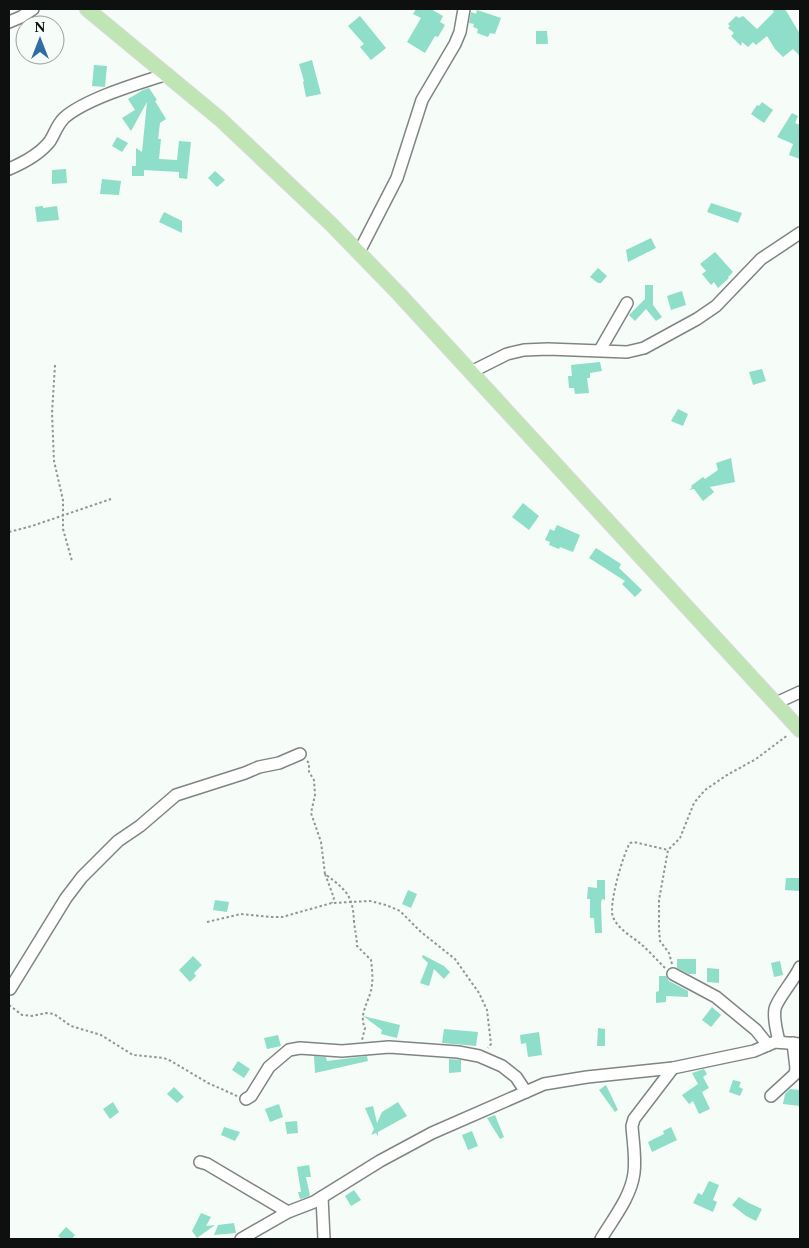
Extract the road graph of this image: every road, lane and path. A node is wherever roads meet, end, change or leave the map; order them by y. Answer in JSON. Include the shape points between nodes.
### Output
{"nodes":[{"id":1,"x":33,"y":9,"type":"edge"},
{"id":2,"x":87,"y":9,"type":"edge"},
{"id":3,"x":464,"y":9,"type":"edge"},
{"id":4,"x":9,"y":22,"type":"edge"},
{"id":5,"x":167,"y":74,"type":"junction"},
{"id":6,"x":9,"y":169,"type":"edge"},
{"id":7,"x":800,"y":233,"type":"edge"},
{"id":8,"x":359,"y":252,"type":"junction"},
{"id":9,"x":627,"y":303,"type":"dead end"},
{"id":10,"x":600,"y":350,"type":"junction"},
{"id":11,"x":55,"y":365,"type":"dead end"},
{"id":12,"x":471,"y":372,"type":"junction"},
{"id":13,"x":111,"y":499,"type":"dead end"},
{"id":14,"x":63,"y":515,"type":"junction"},
{"id":15,"x":9,"y":532,"type":"edge"},
{"id":16,"x":72,"y":561,"type":"dead end"},
{"id":17,"x":800,"y":692,"type":"edge"},
{"id":18,"x":776,"y":703,"type":"junction"},
{"id":19,"x":799,"y":729,"type":"edge"},
{"id":20,"x":300,"y":754,"type":"joint"},
{"id":21,"x":668,"y":850,"type":"junction"},
{"id":22,"x":325,"y":874,"type":"junction"},
{"id":23,"x":332,"y":904,"type":"junction"},
{"id":24,"x":352,"y":904,"type":"junction"},
{"id":25,"x":207,"y":922,"type":"dead end"},
{"id":26,"x":800,"y":967,"type":"edge"},
{"id":27,"x":673,"y":974,"type":"junction"},
{"id":28,"x":9,"y":988,"type":"edge"},
{"id":29,"x":9,"y":1006,"type":"edge"},
{"id":30,"x":779,"y":1042,"type":"junction"},
{"id":31,"x":796,"y":1043,"type":"edge"},
{"id":32,"x":768,"y":1045,"type":"junction"},
{"id":33,"x":361,"y":1048,"type":"junction"},
{"id":34,"x":484,"y":1058,"type":"junction"},
{"id":35,"x":673,"y":1068,"type":"junction"},
{"id":36,"x":526,"y":1092,"type":"junction"},
{"id":37,"x":771,"y":1096,"type":"dead end"},
{"id":38,"x":246,"y":1099,"type":"joint"},
{"id":39,"x":200,"y":1162,"type":"dead end"},
{"id":40,"x":322,"y":1197,"type":"junction"},
{"id":41,"x":288,"y":1212,"type":"junction"},
{"id":42,"x":241,"y":1239,"type":"edge"},
{"id":43,"x":324,"y":1239,"type":"edge"},
{"id":44,"x":601,"y":1239,"type":"edge"}],
"edges":[{"from":1,"to":4,"type":"street"},
{"from":2,"to":5,"type":"main road"},
{"from":3,"to":8,"type":"street","via":[[455,44],[422,100],[397,178]]},
{"from":5,"to":6,"type":"street","via":[[93,101],[74,112],[65,118],[40,150]]},
{"from":5,"to":8,"type":"main road","via":[[220,119]]},
{"from":7,"to":10,"type":"street","via":[[761,259],[726,296],[697,319],[644,348],[627,352]]},
{"from":8,"to":12,"type":"main road"},
{"from":9,"to":10,"type":"street"},
{"from":10,"to":12,"type":"street","via":[[524,350],[507,354]]},
{"from":11,"to":14,"type":"path","via":[[52,437]]},
{"from":12,"to":18,"type":"main road"},
{"from":13,"to":14,"type":"path"},
{"from":14,"to":15,"type":"path"},
{"from":14,"to":16,"type":"path"},
{"from":17,"to":18,"type":"street"},
{"from":18,"to":19,"type":"main road"},
{"from":19,"to":21,"type":"path","via":[[705,790],[694,803],[680,838]]},
{"from":20,"to":22,"type":"path","via":[[309,763],[309,772],[314,780],[315,794],[310,813],[321,842]]},
{"from":20,"to":28,"type":"street","via":[[279,764],[176,795],[118,841],[66,898]]},
{"from":21,"to":27,"type":"path","via":[[659,929],[660,941],[670,957]]},
{"from":21,"to":27,"type":"path","via":[[630,843],[614,890],[611,913],[620,928]]},
{"from":22,"to":23,"type":"path","via":[[334,898]]},
{"from":22,"to":24,"type":"path","via":[[345,889]]},
{"from":23,"to":24,"type":"path"},
{"from":23,"to":25,"type":"path","via":[[282,917],[241,914]]},
{"from":24,"to":33,"type":"path","via":[[357,946],[371,960],[373,982],[362,1016],[365,1028]]},
{"from":24,"to":34,"type":"path","via":[[370,901],[400,911],[455,959],[487,1010],[491,1044]]},
{"from":26,"to":30,"type":"street","via":[[776,1005]]},
{"from":27,"to":32,"type":"street","via":[[716,997],[756,1030]]},
{"from":29,"to":38,"type":"path","via":[[22,1015],[54,1014],[71,1026],[101,1035],[133,1055],[164,1058],[208,1083]]},
{"from":30,"to":31,"type":"street"},
{"from":30,"to":32,"type":"street"},
{"from":31,"to":37,"type":"street","via":[[795,1074]]},
{"from":32,"to":35,"type":"street","via":[[754,1051]]},
{"from":33,"to":34,"type":"street","via":[[458,1052]]},
{"from":33,"to":38,"type":"street","via":[[289,1050],[269,1067]]},
{"from":34,"to":36,"type":"street","via":[[516,1077]]},
{"from":35,"to":36,"type":"street","via":[[554,1081]]},
{"from":35,"to":44,"type":"street","via":[[634,1119],[631,1186]]},
{"from":36,"to":40,"type":"street","via":[[432,1133]]},
{"from":39,"to":41,"type":"street"},
{"from":40,"to":41,"type":"street"},
{"from":40,"to":43,"type":"street"},
{"from":41,"to":42,"type":"street"}]}
